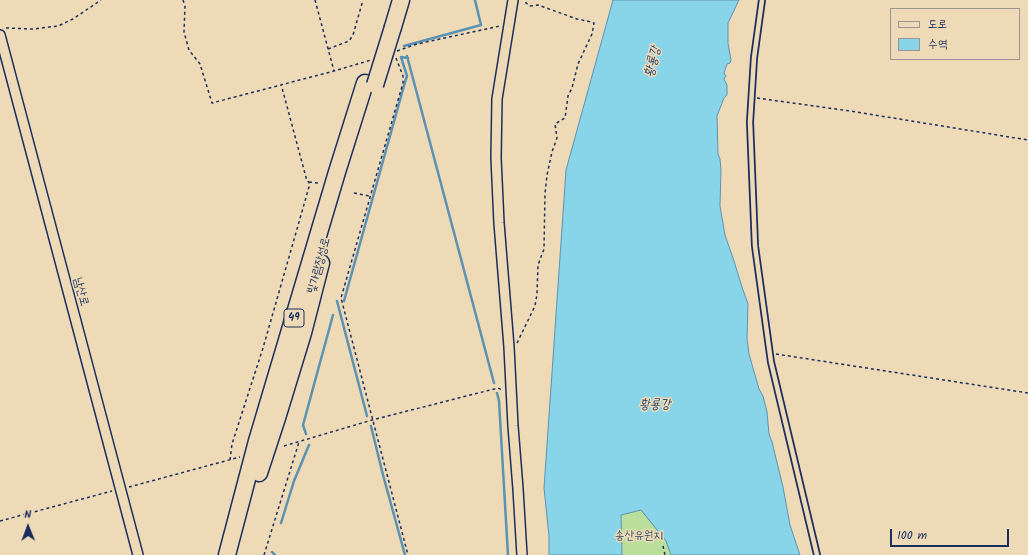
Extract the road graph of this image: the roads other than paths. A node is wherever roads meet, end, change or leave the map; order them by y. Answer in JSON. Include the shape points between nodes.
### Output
{"nodes":[{"id":1,"x":390,"y":0,"type":"edge"},
{"id":2,"x":401,"y":0,"type":"edge"},
{"id":3,"x":513,"y":0,"type":"edge"},
{"id":4,"x":762,"y":0,"type":"edge"},
{"id":5,"x":388,"y":27,"type":"junction"},
{"id":6,"x":0,"y":35,"type":"edge"},
{"id":7,"x":370,"y":84,"type":"junction"},
{"id":8,"x":138,"y":555,"type":"edge"},
{"id":9,"x":227,"y":555,"type":"edge"},
{"id":10,"x":236,"y":555,"type":"edge"},
{"id":11,"x":522,"y":555,"type":"edge"},
{"id":12,"x":817,"y":555,"type":"edge"}],
"edges":[{"from":1,"to":5,"type":"highway","name":"빛가람장성로","number":"49"},
{"from":2,"to":5,"type":"highway","name":"빛가람장성로","number":"49"},
{"from":3,"to":11,"type":"street","via":[[497,100],[496,158]]},
{"from":4,"to":12,"type":"lane","via":[[754,58],[750,122],[755,246],[771,362]]},
{"from":5,"to":7,"type":"highway","name":"빛가람장성로","number":"49","bridge":true},
{"from":6,"to":8,"type":"street","name":"남산로"},
{"from":7,"to":9,"type":"highway","name":"빛가람장성로","number":"49","via":[[335,179],[257,442]]},
{"from":7,"to":10,"type":"highway","name":"빛가람장성로","number":"49","via":[[303,333]]}]}
